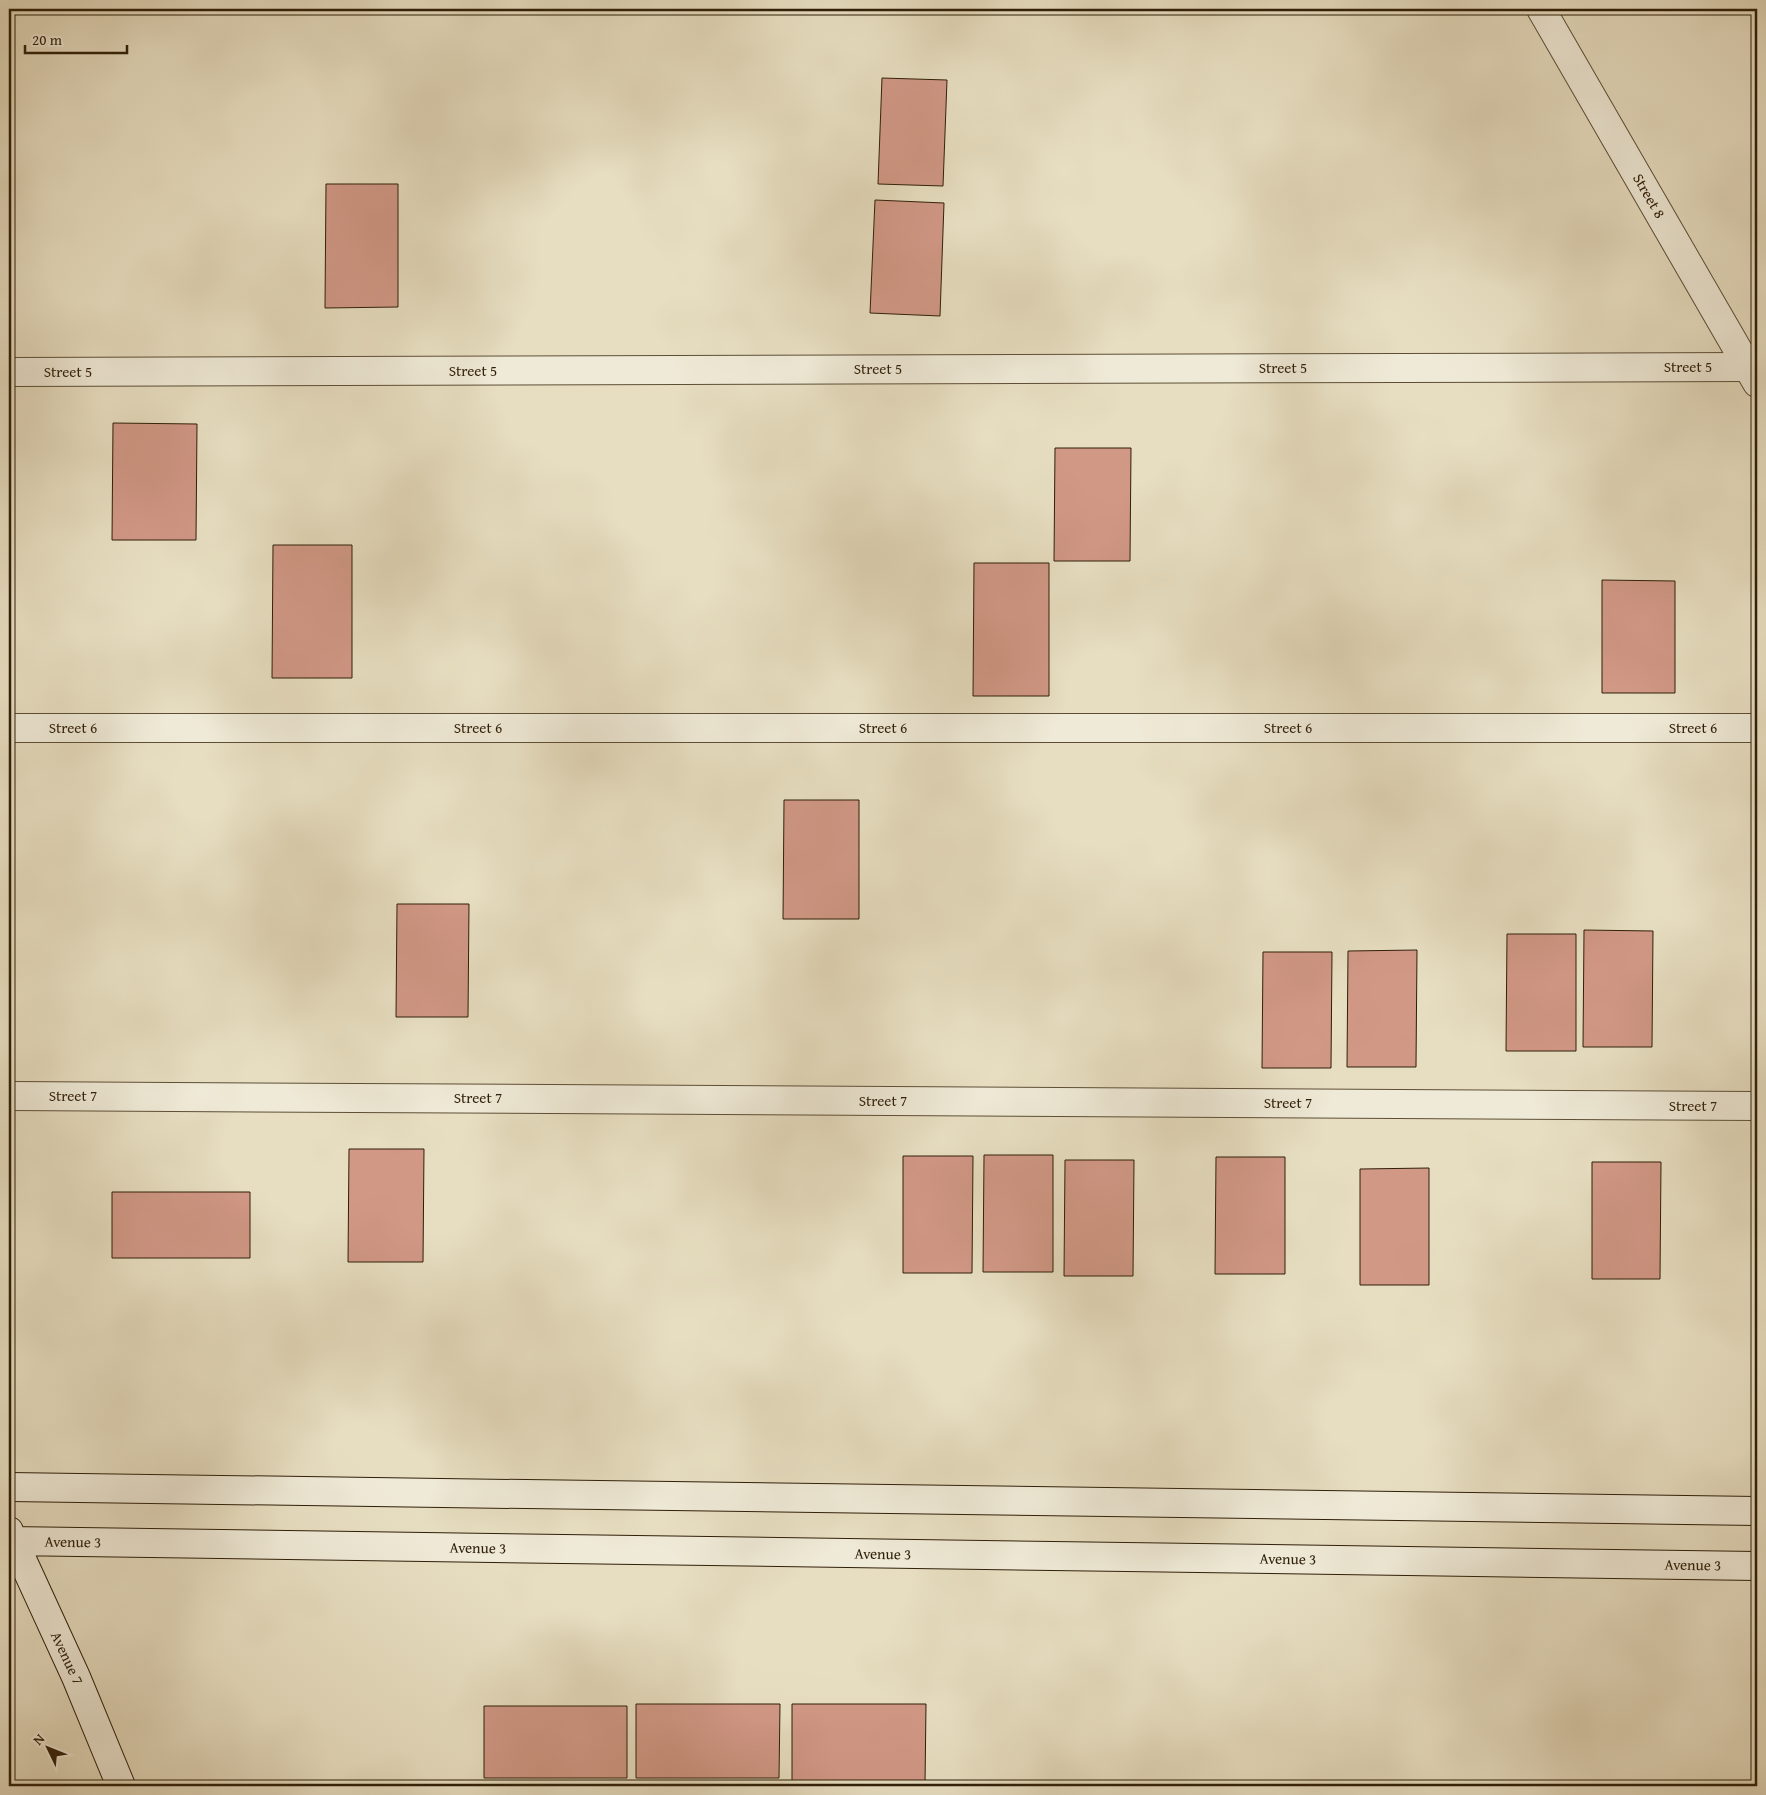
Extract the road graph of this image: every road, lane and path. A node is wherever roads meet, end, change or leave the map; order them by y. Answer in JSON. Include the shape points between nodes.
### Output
{"nodes":[{"id":1,"x":1541,"y":9,"type":"edge"},
{"id":2,"x":9,"y":372,"type":"edge"},
{"id":3,"x":1752,"y":375,"type":"edge"},
{"id":4,"x":9,"y":728,"type":"edge"},
{"id":5,"x":1757,"y":728,"type":"edge"},
{"id":6,"x":9,"y":1096,"type":"edge"},
{"id":7,"x":1757,"y":1106,"type":"edge"},
{"id":8,"x":9,"y":1487,"type":"edge"},
{"id":9,"x":1757,"y":1511,"type":"edge"},
{"id":10,"x":10,"y":1538,"type":"edge"},
{"id":11,"x":1757,"y":1566,"type":"edge"},
{"id":12,"x":121,"y":1786,"type":"edge"}],
"edges":[{"from":1,"to":3,"type":"street","name":"Street 8"},
{"from":2,"to":3,"type":"street","name":"Street 5"},
{"from":4,"to":5,"type":"street","name":"Street 6"},
{"from":6,"to":7,"type":"street","name":"Street 7"},
{"from":8,"to":9,"type":"street"},
{"from":10,"to":11,"type":"street","name":"Avenue 3"},
{"from":10,"to":12,"type":"street","name":"Avenue 7","via":[[76,1677]]}]}
